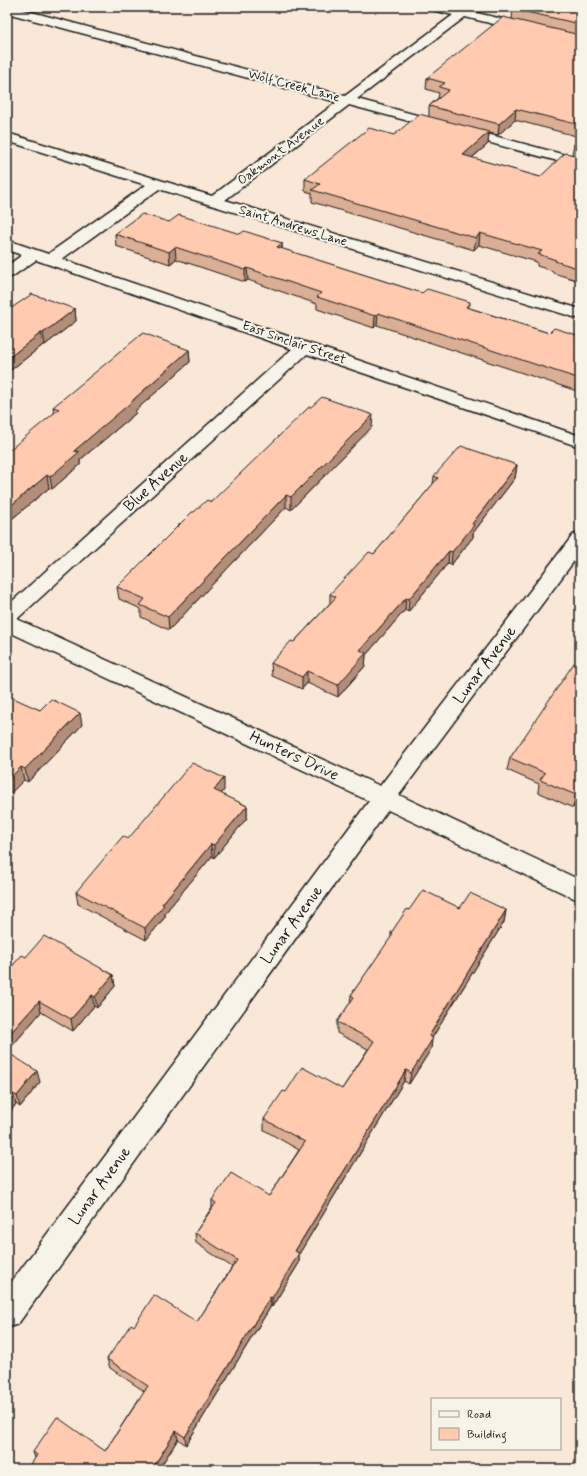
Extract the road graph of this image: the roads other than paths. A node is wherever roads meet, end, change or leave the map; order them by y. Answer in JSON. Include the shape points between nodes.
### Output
{"nodes":[{"id":1,"x":436,"y":7,"type":"edge"},
{"id":2,"x":7,"y":9,"type":"edge"},
{"id":3,"x":463,"y":13,"type":"junction"},
{"id":4,"x":580,"y":41,"type":"edge"},
{"id":5,"x":348,"y":101,"type":"junction"},
{"id":6,"x":7,"y":137,"type":"edge"},
{"id":7,"x":580,"y":163,"type":"edge"},
{"id":8,"x":156,"y":184,"type":"junction"},
{"id":9,"x":214,"y":202,"type":"junction"},
{"id":10,"x":7,"y":245,"type":"edge"},
{"id":11,"x":34,"y":254,"type":"junction"},
{"id":12,"x":50,"y":260,"type":"junction"},
{"id":13,"x":7,"y":273,"type":"edge"},
{"id":14,"x":580,"y":314,"type":"edge"},
{"id":15,"x":304,"y":347,"type":"junction"},
{"id":16,"x":580,"y":442,"type":"edge"},
{"id":17,"x":580,"y":539,"type":"edge"},
{"id":18,"x":7,"y":617,"type":"edge"},
{"id":19,"x":7,"y":624,"type":"edge"},
{"id":20,"x":384,"y":798,"type":"junction"},
{"id":21,"x":580,"y":891,"type":"edge"},
{"id":22,"x":7,"y":1313,"type":"edge"}],
"edges":[{"from":1,"to":3,"type":"street"},
{"from":2,"to":5,"type":"street","name":"Wolf Creek Lane"},
{"from":3,"to":4,"type":"street"},
{"from":3,"to":5,"type":"street","name":"Oakmont Avenue"},
{"from":5,"to":7,"type":"street","name":"Wolf Creek Lane"},
{"from":5,"to":9,"type":"street","name":"Oakmont Avenue"},
{"from":6,"to":8,"type":"street","name":"Saint Andrews Lane"},
{"from":8,"to":9,"type":"street","name":"Saint Andrews Lane"},
{"from":8,"to":12,"type":"street"},
{"from":9,"to":14,"type":"street","name":"Saint Andrews Lane"},
{"from":10,"to":11,"type":"street","name":"East Sinclair Street"},
{"from":11,"to":12,"type":"street","name":"East Sinclair Street"},
{"from":11,"to":13,"type":"street"},
{"from":12,"to":15,"type":"street","name":"East Sinclair Street"},
{"from":15,"to":16,"type":"street","name":"East Sinclair Street"},
{"from":15,"to":18,"type":"street","name":"Blue Avenue"},
{"from":17,"to":20,"type":"street","name":"Lunar Avenue"},
{"from":19,"to":20,"type":"street","name":"Hunters Drive"},
{"from":20,"to":21,"type":"street","name":"Hunters Drive"},
{"from":20,"to":22,"type":"street","name":"Lunar Avenue"}]}
